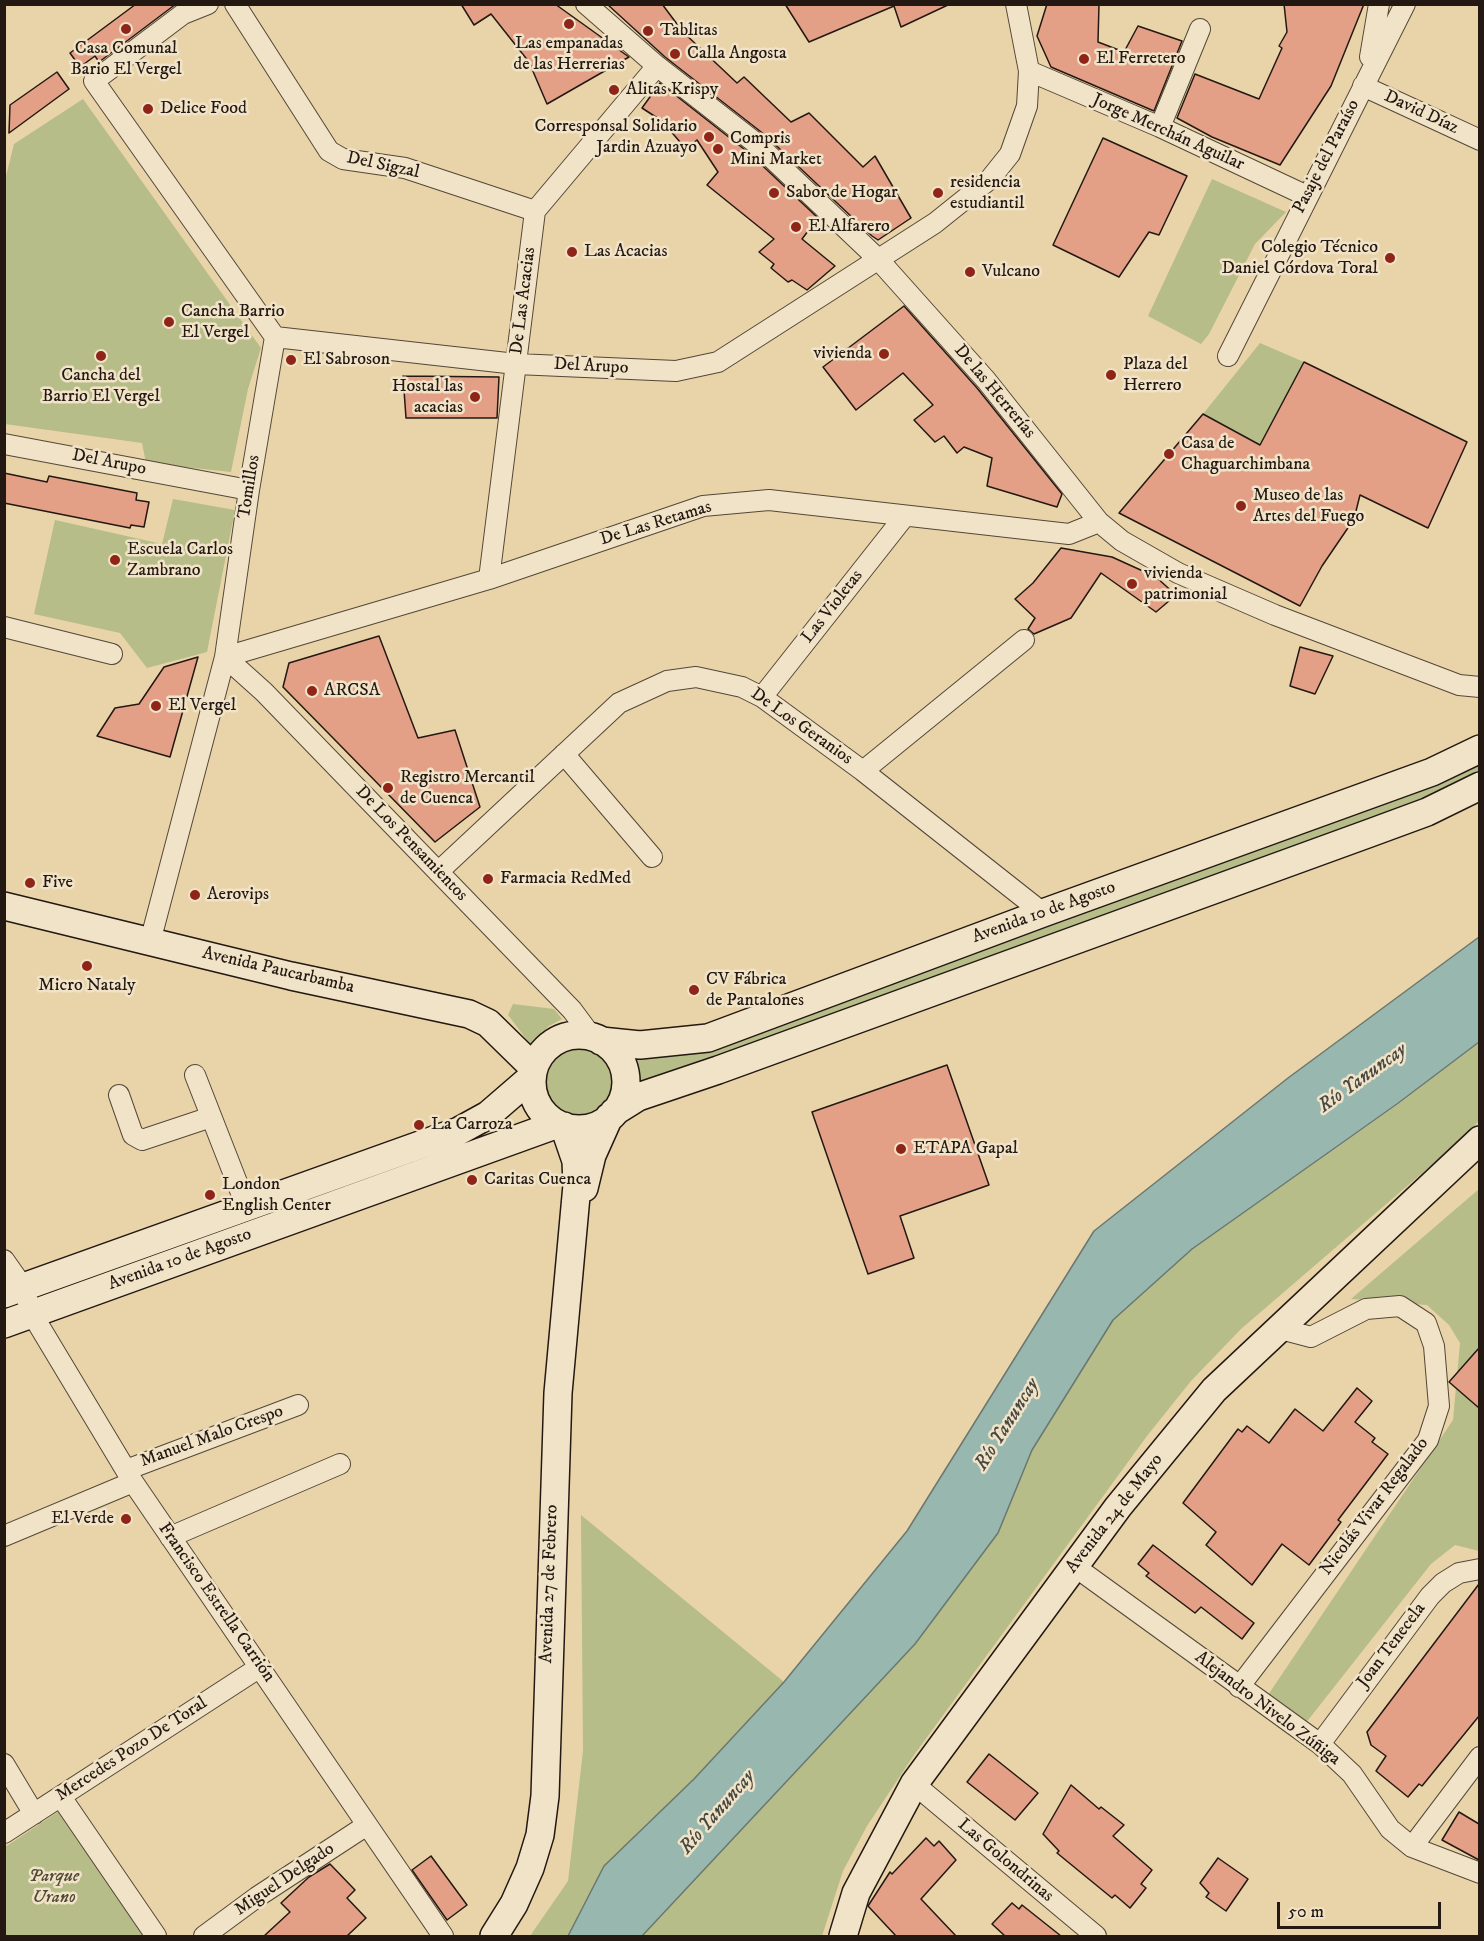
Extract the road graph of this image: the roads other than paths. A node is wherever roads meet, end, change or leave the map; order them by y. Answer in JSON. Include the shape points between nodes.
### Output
{"nodes":[{"id":1,"x":208,"y":4,"type":"edge"},
{"id":2,"x":235,"y":4,"type":"edge"},
{"id":3,"x":586,"y":4,"type":"edge"},
{"id":4,"x":1016,"y":4,"type":"edge"},
{"id":5,"x":1029,"y":4,"type":"edge"},
{"id":6,"x":1379,"y":4,"type":"edge"},
{"id":7,"x":1405,"y":4,"type":"edge"},
{"id":8,"x":1020,"y":25,"type":"junction"},
{"id":9,"x":1200,"y":29,"type":"dead end"},
{"id":10,"x":657,"y":66,"type":"junction"},
{"id":11,"x":1029,"y":70,"type":"junction"},
{"id":12,"x":1363,"y":86,"type":"junction"},
{"id":13,"x":1160,"y":127,"type":"junction"},
{"id":14,"x":1479,"y":140,"type":"edge"},
{"id":15,"x":1307,"y":196,"type":"junction"},
{"id":16,"x":535,"y":211,"type":"junction"},
{"id":17,"x":877,"y":258,"type":"junction"},
{"id":18,"x":275,"y":337,"type":"junction"},
{"id":19,"x":1228,"y":356,"type":"dead end"},
{"id":20,"x":516,"y":364,"type":"junction"},
{"id":21,"x":4,"y":444,"type":"edge"},
{"id":22,"x":249,"y":490,"type":"junction"},
{"id":23,"x":904,"y":517,"type":"junction"},
{"id":24,"x":1099,"y":522,"type":"junction"},
{"id":25,"x":489,"y":579,"type":"junction"},
{"id":26,"x":4,"y":627,"type":"edge"},
{"id":27,"x":1024,"y":640,"type":"dead end"},
{"id":28,"x":112,"y":654,"type":"dead end"},
{"id":29,"x":225,"y":657,"type":"junction"},
{"id":30,"x":1459,"y":685,"type":"junction"},
{"id":31,"x":1479,"y":687,"type":"edge"},
{"id":32,"x":762,"y":697,"type":"junction"},
{"id":33,"x":1479,"y":697,"type":"edge"},
{"id":34,"x":1479,"y":749,"type":"edge"},
{"id":35,"x":564,"y":753,"type":"junction"},
{"id":36,"x":863,"y":771,"type":"junction"},
{"id":37,"x":1479,"y":786,"type":"edge"},
{"id":38,"x":652,"y":856,"type":"dead end"},
{"id":39,"x":438,"y":872,"type":"junction"},
{"id":40,"x":4,"y":906,"type":"edge"},
{"id":41,"x":1043,"y":913,"type":"junction"},
{"id":42,"x":150,"y":942,"type":"junction"},
{"id":43,"x":596,"y":1039,"type":"junction"},
{"id":44,"x":533,"y":1073,"type":"junction"},
{"id":45,"x":195,"y":1076,"type":"dead end"},
{"id":46,"x":119,"y":1095,"type":"dead end"},
{"id":47,"x":612,"y":1115,"type":"junction"},
{"id":48,"x":211,"y":1117,"type":"junction"},
{"id":49,"x":561,"y":1125,"type":"junction"},
{"id":50,"x":1475,"y":1145,"type":"edge"},
{"id":51,"x":247,"y":1208,"type":"junction"},
{"id":52,"x":575,"y":1221,"type":"junction"},
{"id":53,"x":4,"y":1260,"type":"edge"},
{"id":54,"x":14,"y":1291,"type":"edge"},
{"id":55,"x":32,"y":1314,"type":"junction"},
{"id":56,"x":4,"y":1324,"type":"edge"},
{"id":57,"x":1277,"y":1328,"type":"junction"},
{"id":58,"x":298,"y":1405,"type":"dead end"},
{"id":59,"x":340,"y":1464,"type":"dead end"},
{"id":60,"x":129,"y":1476,"type":"junction"},
{"id":61,"x":4,"y":1536,"type":"edge"},
{"id":62,"x":170,"y":1537,"type":"junction"},
{"id":63,"x":1074,"y":1566,"type":"junction"},
{"id":64,"x":1479,"y":1569,"type":"edge"},
{"id":65,"x":260,"y":1667,"type":"junction"},
{"id":66,"x":1239,"y":1687,"type":"junction"},
{"id":67,"x":1320,"y":1744,"type":"junction"},
{"id":68,"x":1479,"y":1757,"type":"edge"},
{"id":69,"x":4,"y":1764,"type":"edge"},
{"id":70,"x":914,"y":1784,"type":"junction"},
{"id":71,"x":61,"y":1797,"type":"junction"},
{"id":72,"x":34,"y":1814,"type":"junction"},
{"id":73,"x":367,"y":1825,"type":"junction"},
{"id":74,"x":4,"y":1833,"type":"edge"},
{"id":75,"x":1412,"y":1847,"type":"junction"},
{"id":76,"x":1479,"y":1873,"type":"edge"},
{"id":77,"x":849,"y":1933,"type":"edge"},
{"id":78,"x":156,"y":1936,"type":"edge"},
{"id":79,"x":204,"y":1936,"type":"edge"},
{"id":80,"x":443,"y":1936,"type":"edge"},
{"id":81,"x":494,"y":1936,"type":"edge"},
{"id":82,"x":1096,"y":1936,"type":"edge"}],
"edges":[{"from":1,"to":18,"type":"street","via":[[183,14],[94,81]]},
{"from":2,"to":16,"type":"street","name":"Del Sigzal","via":[[329,151],[343,159],[405,168]]},
{"from":3,"to":10,"type":"street","name":"De las Herrerías"},
{"from":4,"to":8,"type":"street"},
{"from":5,"to":8,"type":"street"},
{"from":6,"to":12,"type":"street","name":"Pasaje del Paraíso","via":[[1380,15]]},
{"from":7,"to":12,"type":"street","name":"Pasaje del Paraíso"},
{"from":8,"to":11,"type":"street"},
{"from":9,"to":13,"type":"street"},
{"from":10,"to":16,"type":"street"},
{"from":10,"to":17,"type":"street","name":"De las Herrerías","via":[[758,144]]},
{"from":11,"to":13,"type":"street","name":"Jorge Merchán Aguilar"},
{"from":11,"to":17,"type":"street","name":"Del Arupo","via":[[1027,106],[1010,154],[990,179],[935,223]]},
{"from":12,"to":14,"type":"street","name":"David Díaz"},
{"from":12,"to":15,"type":"street","name":"Pasaje del Paraíso"},
{"from":13,"to":15,"type":"street","name":"Jorge Merchán Aguilar"},
{"from":15,"to":19,"type":"street","name":"Pasaje del Paraíso"},
{"from":16,"to":20,"type":"street","name":"De Las Acacias"},
{"from":17,"to":20,"type":"street","name":"Del Arupo","via":[[718,362],[676,370]]},
{"from":17,"to":24,"type":"street","name":"De las Herrerías","via":[[986,380]]},
{"from":18,"to":20,"type":"street","name":"Del Arupo"},
{"from":18,"to":22,"type":"street","name":"Tomillos"},
{"from":20,"to":25,"type":"street","name":"De Las Acacias"},
{"from":21,"to":22,"type":"street","name":"Del Arupo"},
{"from":22,"to":29,"type":"street","name":"Tomillos"},
{"from":23,"to":24,"type":"street","name":"De Las Retamas","via":[[1069,534]]},
{"from":23,"to":25,"type":"street","name":"De Las Retamas","via":[[769,500],[703,506]]},
{"from":23,"to":32,"type":"street","name":"Las Violetas"},
{"from":24,"to":30,"type":"street","name":"De las Herrerías","via":[[1122,541],[1178,573],[1275,615]]},
{"from":25,"to":29,"type":"street","name":"De Las Retamas"},
{"from":26,"to":28,"type":"street"},
{"from":27,"to":36,"type":"street"},
{"from":29,"to":39,"type":"street","name":"De Los Pensamientos","via":[[264,692]]},
{"from":29,"to":42,"type":"street","name":"Tomillos"},
{"from":30,"to":31,"type":"street","name":"De las Herrerías"},
{"from":30,"to":33,"type":"street","name":"De las Herrerías"},
{"from":32,"to":35,"type":"street","name":"De Los Geranios","via":[[716,680],[696,677],[667,681],[619,703]]},
{"from":32,"to":36,"type":"street","name":"De Los Geranios"},
{"from":34,"to":41,"type":"main road","name":"Avenida 10 de Agosto","via":[[1432,772]]},
{"from":35,"to":38,"type":"street"},
{"from":35,"to":39,"type":"street","name":"De Los Geranios"},
{"from":36,"to":41,"type":"street","name":"De Los Geranios"},
{"from":37,"to":47,"type":"main road","name":"Avenida 10 de Agosto","via":[[1426,812],[1348,841],[638,1097]]},
{"from":39,"to":43,"type":"street","name":"De Los Pensamientos"},
{"from":40,"to":42,"type":"main road","name":"Avenida Paucarbamba"},
{"from":41,"to":43,"type":"main road","name":"Avenida 10 de Agosto","via":[[708,1038],[639,1045]]},
{"from":42,"to":44,"type":"main road","name":"Avenida Paucarbamba","via":[[469,1014],[488,1023]]},
{"from":43,"to":44,"type":"main road","via":[[571,1036],[552,1044]]},
{"from":43,"to":47,"type":"main road","via":[[621,1060],[625,1073],[622,1101]]},
{"from":44,"to":49,"type":"main road","via":[[538,1105]]},
{"from":44,"to":51,"type":"main road","name":"Avenida 10 de Agosto","via":[[488,1115],[459,1131]]},
{"from":45,"to":48,"type":"street"},
{"from":46,"to":48,"type":"street","via":[[134,1135],[142,1140]]},
{"from":47,"to":49,"type":"main road","via":[[588,1128]]},
{"from":47,"to":52,"type":"main road","name":"Avenida 27 de Febrero","via":[[592,1155]]},
{"from":48,"to":51,"type":"street"},
{"from":49,"to":52,"type":"main road","name":"Avenida 27 de Febrero","via":[[576,1161]]},
{"from":49,"to":55,"type":"main road","name":"Avenida 10 de Agosto"},
{"from":50,"to":57,"type":"main road","name":"Avenida 24 de Mayo"},
{"from":51,"to":54,"type":"main road","name":"Avenida 10 de Agosto"},
{"from":52,"to":81,"type":"main road","name":"Avenida 27 de Febrero","via":[[558,1393],[545,1796],[540,1835],[530,1868]]},
{"from":53,"to":54,"type":"street","name":"Francisco Estrella Carrión"},
{"from":54,"to":55,"type":"street","name":"Francisco Estrella Carrión"},
{"from":55,"to":56,"type":"main road","name":"Avenida 10 de Agosto"},
{"from":55,"to":60,"type":"street","name":"Francisco Estrella Carrión"},
{"from":57,"to":63,"type":"main road","name":"Avenida 24 de Mayo","via":[[1214,1390]]},
{"from":57,"to":66,"type":"street","name":"Nicolás Vivar Regalado","via":[[1311,1337],[1366,1309],[1400,1306],[1426,1323],[1434,1346],[1439,1407],[1428,1440]]},
{"from":58,"to":60,"type":"street","name":"Manuel Malo Crespo"},
{"from":59,"to":62,"type":"street"},
{"from":60,"to":61,"type":"street","name":"Manuel Malo Crespo"},
{"from":60,"to":62,"type":"street","name":"Francisco Estrella Carrión"},
{"from":62,"to":65,"type":"street","name":"Francisco Estrella Carrión"},
{"from":63,"to":66,"type":"street","name":"Alejandro Nivelo Zúñiga"},
{"from":63,"to":70,"type":"main road","name":"Avenida 24 de Mayo"},
{"from":64,"to":67,"type":"street","name":"Joan Tenecela","via":[[1459,1573],[1430,1596]]},
{"from":65,"to":71,"type":"street","name":"Mercedes Pozo De Toral"},
{"from":65,"to":73,"type":"street","name":"Francisco Estrella Carrión"},
{"from":66,"to":67,"type":"street","name":"Alejandro Nivelo Zúñiga"},
{"from":67,"to":75,"type":"street","name":"Alejandro Nivelo Zúñiga","via":[[1352,1774],[1390,1829]]},
{"from":68,"to":75,"type":"street"},
{"from":69,"to":72,"type":"street"},
{"from":70,"to":77,"type":"main road","name":"Avenida 24 de Mayo","via":[[856,1893]]},
{"from":70,"to":82,"type":"street","name":"Las Golondrinas"},
{"from":71,"to":72,"type":"street","name":"Mercedes Pozo De Toral"},
{"from":71,"to":78,"type":"street"},
{"from":72,"to":74,"type":"street","name":"Mercedes Pozo De Toral"},
{"from":73,"to":79,"type":"street","name":"Miguel Delgado","via":[[257,1896]]},
{"from":73,"to":80,"type":"street","name":"Francisco Estrella Carrión"},
{"from":75,"to":76,"type":"street","name":"Alejandro Nivelo Zúñiga"}]}
